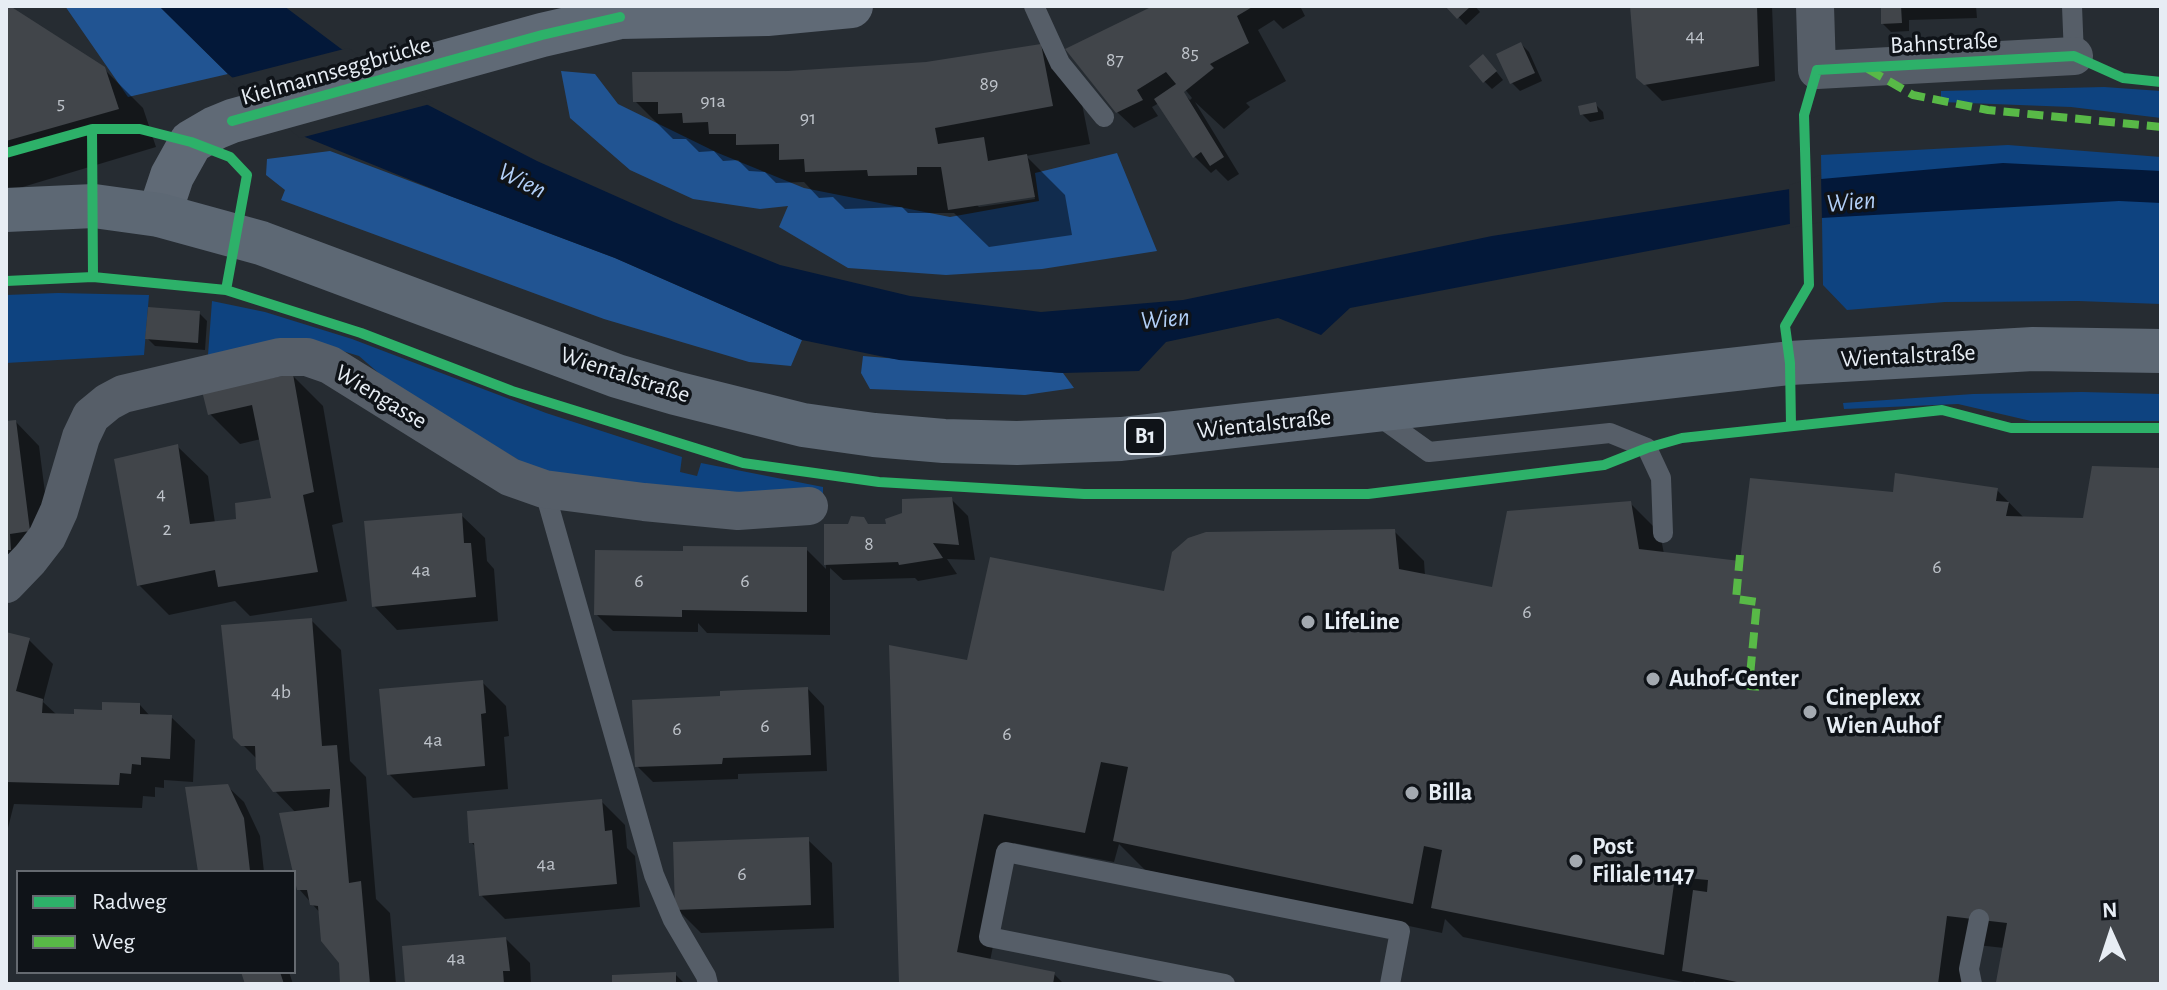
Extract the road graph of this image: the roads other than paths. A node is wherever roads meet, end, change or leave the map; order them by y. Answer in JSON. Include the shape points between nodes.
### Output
{"nodes":[{"id":1,"x":851,"y":6,"type":"edge"},
{"id":2,"x":1034,"y":6,"type":"edge"},
{"id":3,"x":1815,"y":6,"type":"edge"},
{"id":4,"x":2072,"y":6,"type":"edge"},
{"id":5,"x":618,"y":12,"type":"edge"},
{"id":6,"x":2074,"y":56,"type":"joint"},
{"id":7,"x":1104,"y":117,"type":"dead end"},
{"id":8,"x":6,"y":210,"type":"edge"},
{"id":9,"x":159,"y":215,"type":"junction"},
{"id":10,"x":2161,"y":351,"type":"edge"},
{"id":11,"x":1373,"y":412,"type":"junction"},
{"id":12,"x":544,"y":489,"type":"junction"},
{"id":13,"x":809,"y":506,"type":"dead end"},
{"id":14,"x":1663,"y":533,"type":"dead end"},
{"id":15,"x":6,"y":584,"type":"edge"},
{"id":16,"x":1979,"y":919,"type":"dead end"},
{"id":17,"x":708,"y":984,"type":"edge"},
{"id":18,"x":1225,"y":984,"type":"edge"},
{"id":19,"x":1390,"y":984,"type":"edge"},
{"id":20,"x":1972,"y":984,"type":"edge"}],
"edges":[{"from":1,"to":5,"type":"main road","name":"Kielmannseggbrücke","via":[[767,14]]},
{"from":2,"to":7,"type":"lane","via":[[1060,63]]},
{"from":3,"to":6,"type":"street","name":"Bahnstraße","via":[[1817,70]]},
{"from":4,"to":6,"type":"lane"},
{"from":5,"to":9,"type":"main road","name":"Kielmannseggbrücke","via":[[215,128],[191,142]]},
{"from":8,"to":9,"type":"main road","number":"B1","via":[[66,205]]},
{"from":9,"to":11,"type":"main road","name":"Wientalstraße","number":"B1","via":[[261,243],[617,376],[803,425],[874,435],[1017,443],[1121,439]]},
{"from":10,"to":11,"type":"main road","name":"Wientalstraße","number":"B1","via":[[2033,349],[1790,363]]},
{"from":11,"to":14,"type":"lane","via":[[1429,452],[1610,433],[1647,448],[1661,478]]},
{"from":12,"to":13,"type":"street","name":"Wiengasse","via":[[738,511]]},
{"from":12,"to":15,"type":"street","name":"Wiengasse","via":[[510,477],[330,365],[307,357],[280,357],[138,390],[108,402],[91,416],[47,537]]},
{"from":12,"to":17,"type":"lane","via":[[654,875]]},
{"from":16,"to":20,"type":"lane","via":[[1969,969]]},
{"from":18,"to":19,"type":"lane","via":[[989,937],[1006,852],[1400,931]]}]}
